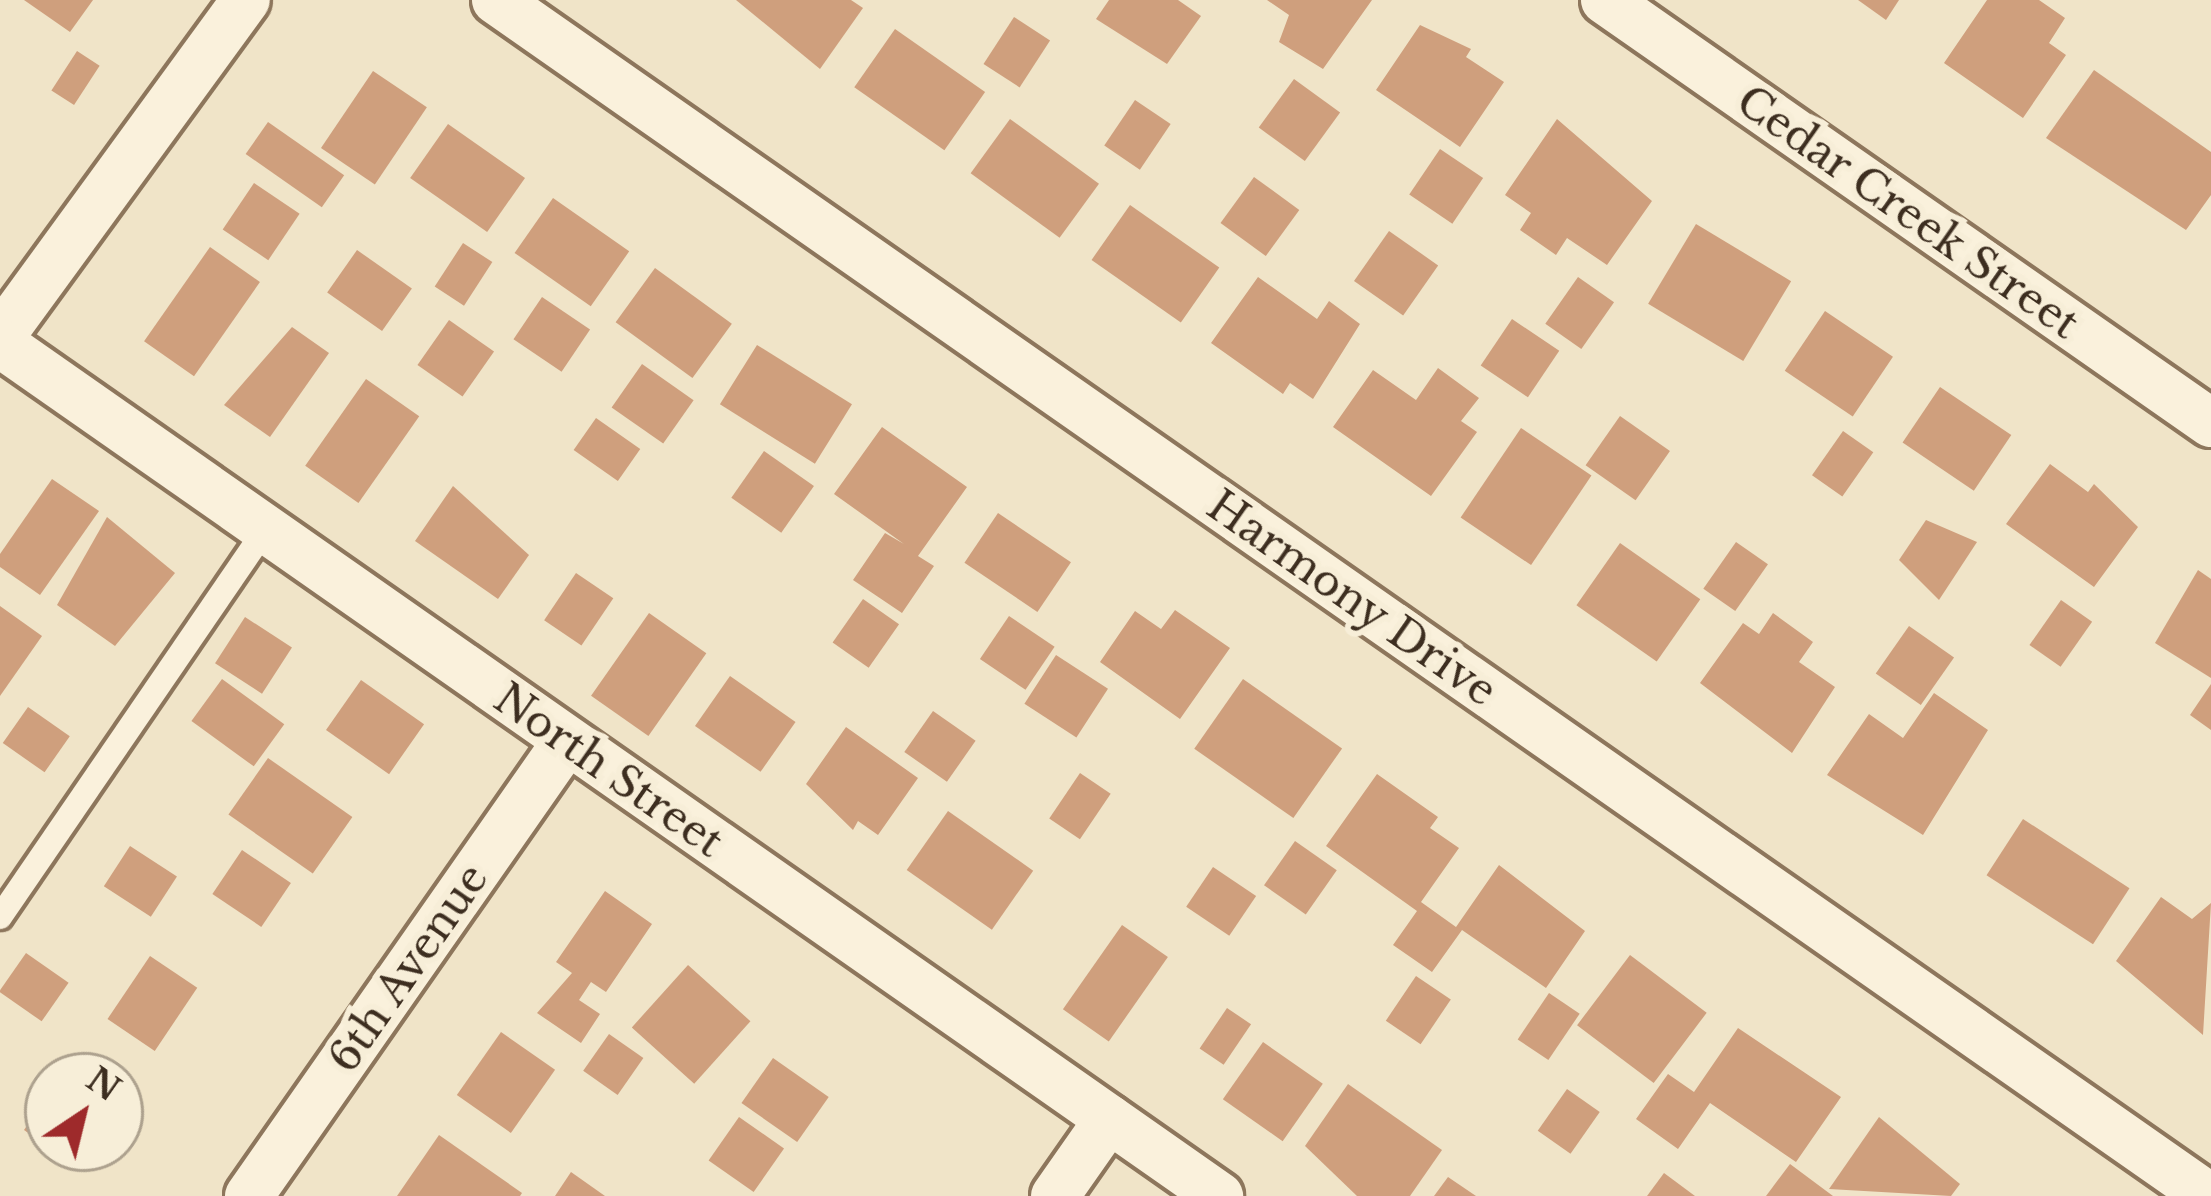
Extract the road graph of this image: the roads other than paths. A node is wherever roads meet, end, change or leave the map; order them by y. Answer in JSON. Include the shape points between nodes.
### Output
{"nodes":[{"id":1,"x":246,"y":0,"type":"edge"},
{"id":2,"x":496,"y":0,"type":"edge"},
{"id":3,"x":1605,"y":0,"type":"edge"},
{"id":4,"x":0,"y":340,"type":"edge"},
{"id":5,"x":2211,"y":423,"type":"edge"},
{"id":6,"x":264,"y":532,"type":"junction"},
{"id":7,"x":567,"y":741,"type":"junction"},
{"id":8,"x":0,"y":917,"type":"edge"},
{"id":9,"x":1108,"y":1119,"type":"junction"},
{"id":10,"x":249,"y":1196,"type":"edge"},
{"id":11,"x":1055,"y":1196,"type":"edge"},
{"id":12,"x":1220,"y":1196,"type":"edge"},
{"id":13,"x":2208,"y":1196,"type":"edge"}],
"edges":[{"from":1,"to":4,"type":"street"},
{"from":2,"to":13,"type":"street","name":"Harmony Drive"},
{"from":3,"to":5,"type":"street","name":"Cedar Creek Street"},
{"from":4,"to":6,"type":"street","name":"North Street"},
{"from":6,"to":7,"type":"street","name":"North Street"},
{"from":6,"to":8,"type":"lane"},
{"from":7,"to":9,"type":"street","name":"North Street"},
{"from":7,"to":10,"type":"street","name":"6th Avenue"},
{"from":9,"to":11,"type":"street"},
{"from":9,"to":12,"type":"street","name":"North Street"}]}
